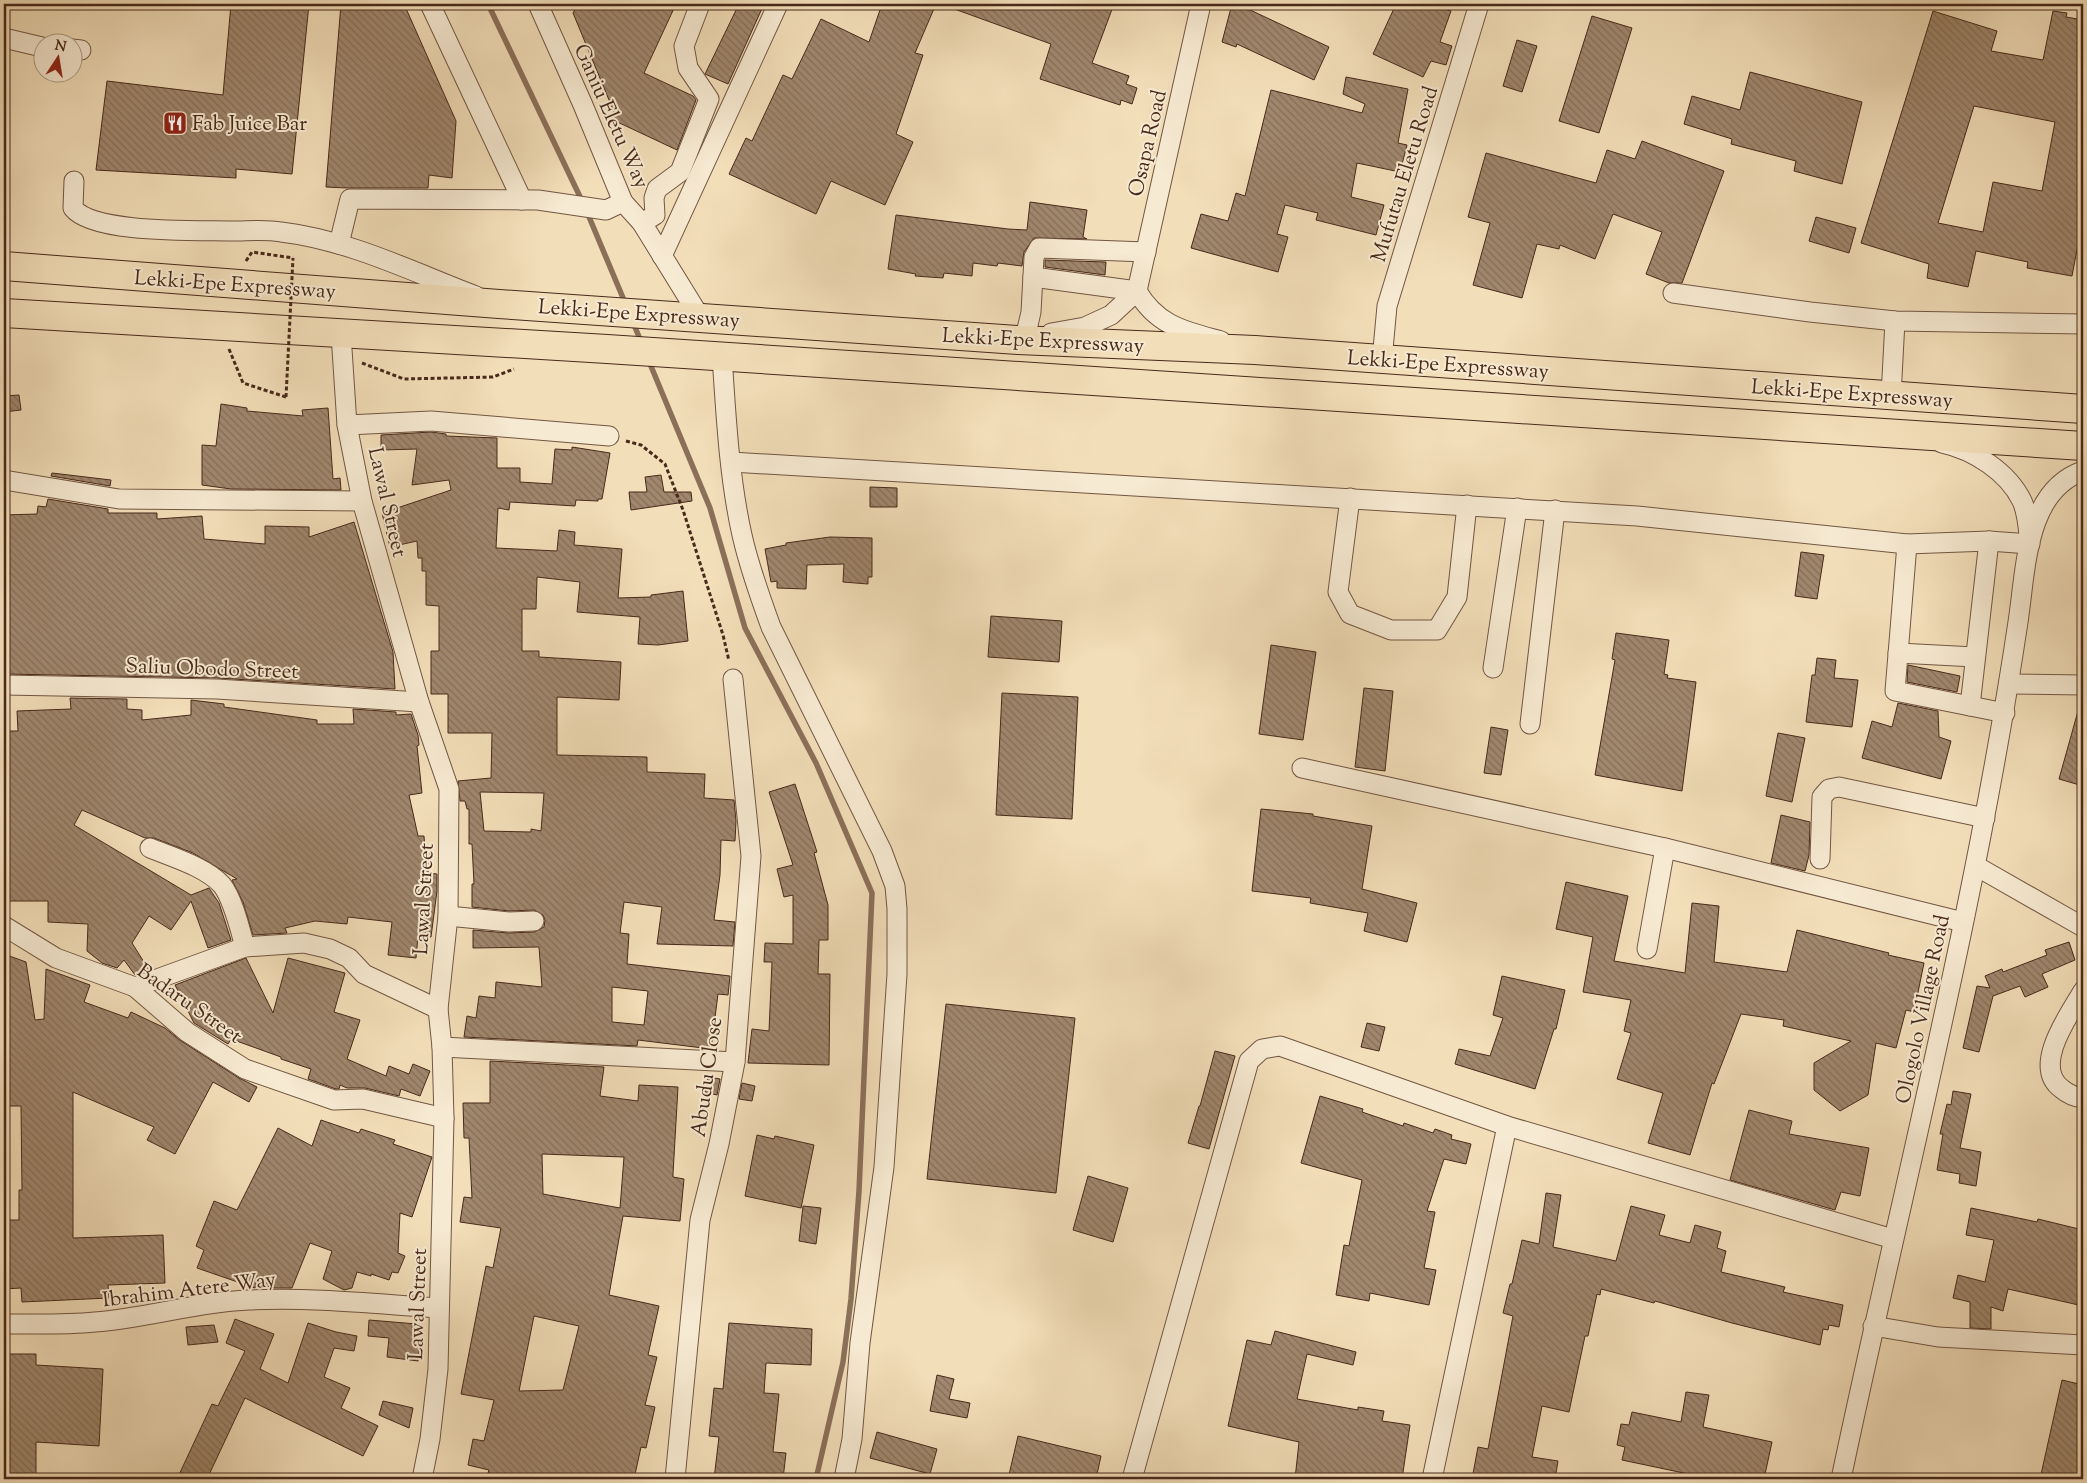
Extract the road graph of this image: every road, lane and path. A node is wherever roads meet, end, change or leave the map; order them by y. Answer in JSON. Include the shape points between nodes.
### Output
{"nodes":[{"id":1,"x":430,"y":4,"type":"edge"},
{"id":2,"x":538,"y":4,"type":"edge"},
{"id":3,"x":700,"y":4,"type":"edge"},
{"id":4,"x":778,"y":4,"type":"edge"},
{"id":5,"x":1201,"y":4,"type":"edge"},
{"id":6,"x":1479,"y":4,"type":"edge"},
{"id":7,"x":4,"y":38,"type":"edge"},
{"id":8,"x":32,"y":45,"type":"edge"},
{"id":9,"x":74,"y":181,"type":"dead end"},
{"id":10,"x":530,"y":200,"type":"junction"},
{"id":11,"x":623,"y":202,"type":"junction"},
{"id":12,"x":642,"y":223,"type":"junction"},
{"id":13,"x":339,"y":244,"type":"junction"},
{"id":14,"x":252,"y":252,"type":"dead end"},
{"id":15,"x":1146,"y":252,"type":"junction"},
{"id":16,"x":662,"y":256,"type":"junction"},
{"id":17,"x":4,"y":262,"type":"edge"},
{"id":18,"x":4,"y":266,"type":"edge"},
{"id":19,"x":35,"y":268,"type":"junction"},
{"id":20,"x":1033,"y":277,"type":"junction"},
{"id":21,"x":4,"y":282,"type":"edge"},
{"id":22,"x":1137,"y":291,"type":"junction"},
{"id":23,"x":1673,"y":293,"type":"dead end"},
{"id":24,"x":422,"y":298,"type":"junction"},
{"id":25,"x":499,"y":304,"type":"junction"},
{"id":26,"x":4,"y":313,"type":"edge"},
{"id":27,"x":700,"y":317,"type":"junction"},
{"id":28,"x":1895,"y":321,"type":"junction"},
{"id":29,"x":2083,"y":324,"type":"edge"},
{"id":30,"x":1022,"y":339,"type":"junction"},
{"id":31,"x":342,"y":345,"type":"junction"},
{"id":32,"x":238,"y":348,"type":"dead end"},
{"id":33,"x":1255,"y":350,"type":"junction"},
{"id":34,"x":285,"y":352,"type":"dead end"},
{"id":35,"x":295,"y":352,"type":"dead end"},
{"id":36,"x":722,"y":356,"type":"junction"},
{"id":37,"x":1382,"y":360,"type":"junction"},
{"id":38,"x":521,"y":369,"type":"dead end"},
{"id":39,"x":1891,"y":396,"type":"junction"},
{"id":40,"x":2083,"y":409,"type":"edge"},
{"id":41,"x":347,"y":425,"type":"junction"},
{"id":42,"x":1904,"y":434,"type":"junction"},
{"id":43,"x":608,"y":436,"type":"joint"},
{"id":44,"x":2083,"y":446,"type":"edge"},
{"id":45,"x":731,"y":462,"type":"junction"},
{"id":46,"x":2083,"y":471,"type":"edge"},
{"id":47,"x":4,"y":480,"type":"edge"},
{"id":48,"x":1350,"y":498,"type":"junction"},
{"id":49,"x":362,"y":501,"type":"junction"},
{"id":50,"x":1467,"y":505,"type":"junction"},
{"id":51,"x":1517,"y":508,"type":"junction"},
{"id":52,"x":1555,"y":510,"type":"junction"},
{"id":53,"x":1988,"y":541,"type":"junction"},
{"id":54,"x":1907,"y":544,"type":"junction"},
{"id":55,"x":2030,"y":544,"type":"junction"},
{"id":56,"x":1898,"y":653,"type":"junction"},
{"id":57,"x":1975,"y":657,"type":"junction"},
{"id":58,"x":1492,"y":668,"type":"dead end"},
{"id":59,"x":733,"y":679,"type":"joint"},
{"id":60,"x":4,"y":684,"type":"edge"},
{"id":61,"x":2009,"y":684,"type":"junction"},
{"id":62,"x":2083,"y":685,"type":"edge"},
{"id":63,"x":418,"y":702,"type":"junction"},
{"id":64,"x":1970,"y":706,"type":"junction"},
{"id":65,"x":2005,"y":713,"type":"junction"},
{"id":66,"x":1530,"y":724,"type":"dead end"},
{"id":67,"x":1302,"y":768,"type":"dead end"},
{"id":68,"x":1985,"y":818,"type":"junction"},
{"id":69,"x":150,"y":848,"type":"dead end"},
{"id":70,"x":1665,"y":848,"type":"junction"},
{"id":71,"x":1820,"y":859,"type":"dead end"},
{"id":72,"x":1976,"y":866,"type":"junction"},
{"id":73,"x":448,"y":916,"type":"junction"},
{"id":74,"x":534,"y":921,"type":"dead end"},
{"id":75,"x":1963,"y":922,"type":"junction"},
{"id":76,"x":4,"y":926,"type":"edge"},
{"id":77,"x":2083,"y":928,"type":"edge"},
{"id":78,"x":245,"y":946,"type":"junction"},
{"id":79,"x":1646,"y":949,"type":"dead end"},
{"id":80,"x":134,"y":987,"type":"junction"},
{"id":81,"x":2083,"y":992,"type":"edge"},
{"id":82,"x":438,"y":1009,"type":"junction"},
{"id":83,"x":442,"y":1047,"type":"junction"},
{"id":84,"x":735,"y":1062,"type":"junction"},
{"id":85,"x":2083,"y":1098,"type":"edge"},
{"id":86,"x":444,"y":1118,"type":"junction"},
{"id":87,"x":1507,"y":1126,"type":"junction"},
{"id":88,"x":1893,"y":1239,"type":"junction"},
{"id":89,"x":439,"y":1308,"type":"junction"},
{"id":90,"x":4,"y":1324,"type":"edge"},
{"id":91,"x":1873,"y":1326,"type":"junction"},
{"id":92,"x":2083,"y":1345,"type":"edge"},
{"id":93,"x":422,"y":1479,"type":"edge"},
{"id":94,"x":675,"y":1479,"type":"edge"},
{"id":95,"x":844,"y":1479,"type":"edge"},
{"id":96,"x":1132,"y":1479,"type":"edge"},
{"id":97,"x":1432,"y":1479,"type":"edge"},
{"id":98,"x":1840,"y":1479,"type":"edge"}],
"edges":[{"from":1,"to":10,"type":"street"},
{"from":2,"to":11,"type":"street","name":"Ganiu Eletu Way"},
{"from":3,"to":12,"type":"street","via":[[684,46],[688,68],[708,99],[680,172],[657,189],[654,215]]},
{"from":4,"to":16,"type":"street"},
{"from":5,"to":15,"type":"street","name":"Osapa Road"},
{"from":6,"to":37,"type":"street","name":"Mufutau Eletu Road","via":[[1387,306]]},
{"from":7,"to":8,"type":"street"},
{"from":9,"to":13,"type":"street","via":[[73,208],[78,215],[90,220],[155,230],[280,231]]},
{"from":10,"to":11,"type":"street","via":[[606,210]]},
{"from":10,"to":13,"type":"street","via":[[350,199]]},
{"from":11,"to":12,"type":"street","name":"Ganiu Eletu Way"},
{"from":12,"to":16,"type":"street","name":"Ganiu Eletu Way"},
{"from":13,"to":25,"type":"street"},
{"from":14,"to":32,"type":"path","bridge":true,"via":[[293,258],[286,397],[243,383],[228,347]]},
{"from":15,"to":20,"type":"street","via":[[1039,248],[1034,257]]},
{"from":15,"to":22,"type":"street","name":"Osapa Road"},
{"from":16,"to":27,"type":"street","name":"Ganiu Eletu Way"},
{"from":17,"to":19,"type":"highway"},
{"from":18,"to":19,"type":"highway","name":"Lekki-Epe Expressway"},
{"from":19,"to":24,"type":"highway","name":"Lekki-Epe Expressway"},
{"from":20,"to":22,"type":"street"},
{"from":20,"to":30,"type":"street","via":[[1031,312]]},
{"from":21,"to":24,"type":"highway","via":[[387,308]]},
{"from":22,"to":30,"type":"street","via":[[1111,314],[1085,327]]},
{"from":22,"to":33,"type":"street","via":[[1154,313],[1174,328]]},
{"from":23,"to":28,"type":"street"},
{"from":24,"to":25,"type":"highway","name":"Lekki-Epe Expressway"},
{"from":25,"to":27,"type":"highway","name":"Lekki-Epe Expressway"},
{"from":26,"to":31,"type":"highway","name":"Lekki-Epe Expressway"},
{"from":27,"to":30,"type":"highway","name":"Lekki-Epe Expressway"},
{"from":28,"to":29,"type":"street"},
{"from":28,"to":39,"type":"street"},
{"from":30,"to":33,"type":"highway","name":"Lekki-Epe Expressway"},
{"from":31,"to":36,"type":"highway","name":"Lekki-Epe Expressway","via":[[608,349]]},
{"from":31,"to":38,"type":"path","via":[[404,379],[493,377],[511,369]]},
{"from":31,"to":41,"type":"street","name":"Lawal Street"},
{"from":33,"to":37,"type":"highway","name":"Lekki-Epe Expressway"},
{"from":34,"to":35,"type":"path"},
{"from":36,"to":42,"type":"highway","name":"Lekki-Epe Expressway"},
{"from":36,"to":45,"type":"street"},
{"from":37,"to":39,"type":"highway","name":"Lekki-Epe Expressway"},
{"from":39,"to":40,"type":"highway","name":"Lekki-Epe Expressway"},
{"from":41,"to":43,"type":"street","via":[[431,421]]},
{"from":41,"to":49,"type":"street","name":"Lawal Street"},
{"from":42,"to":44,"type":"highway","name":"Lekki-Epe Expressway"},
{"from":42,"to":55,"type":"street","via":[[1948,444],[1978,457],[2000,472],[2023,502]]},
{"from":43,"to":59,"type":"path","via":[[642,444],[665,464],[723,635]]},
{"from":45,"to":48,"type":"street"},
{"from":45,"to":95,"type":"street","via":[[742,535],[770,627],[860,804],[895,886],[897,974],[884,1167],[860,1343],[852,1439]]},
{"from":46,"to":55,"type":"street","via":[[2060,484],[2047,499],[2039,512]]},
{"from":47,"to":49,"type":"street","via":[[119,499]]},
{"from":48,"to":50,"type":"street"},
{"from":48,"to":50,"type":"street","via":[[1338,592],[1350,614],[1391,630],[1437,630],[1456,597]]},
{"from":49,"to":63,"type":"street","name":"Lawal Street"},
{"from":50,"to":51,"type":"street"},
{"from":51,"to":52,"type":"street"},
{"from":51,"to":58,"type":"street"},
{"from":52,"to":54,"type":"street"},
{"from":52,"to":66,"type":"street"},
{"from":53,"to":54,"type":"street"},
{"from":53,"to":55,"type":"street"},
{"from":53,"to":57,"type":"street"},
{"from":54,"to":56,"type":"street"},
{"from":55,"to":61,"type":"street","name":"Ologolo Village Road"},
{"from":56,"to":57,"type":"street"},
{"from":56,"to":64,"type":"street","via":[[1895,691]]},
{"from":57,"to":64,"type":"street"},
{"from":59,"to":84,"type":"street","name":"Abudu Close","via":[[751,856]]},
{"from":60,"to":63,"type":"street","name":"Saliu Obodo Street","via":[[217,689]]},
{"from":61,"to":62,"type":"street"},
{"from":61,"to":65,"type":"street","name":"Ologolo Village Road"},
{"from":63,"to":73,"type":"street","name":"Lawal Street","via":[[449,789]]},
{"from":64,"to":65,"type":"street"},
{"from":65,"to":68,"type":"street","name":"Ologolo Village Road"},
{"from":67,"to":70,"type":"street"},
{"from":68,"to":71,"type":"street","via":[[1838,787],[1829,789],[1822,796]]},
{"from":68,"to":72,"type":"street","name":"Ologolo Village Road"},
{"from":69,"to":78,"type":"street","via":[[197,867],[222,886],[236,914]]},
{"from":70,"to":75,"type":"street"},
{"from":70,"to":79,"type":"street"},
{"from":72,"to":75,"type":"street","name":"Ologolo Village Road"},
{"from":72,"to":77,"type":"street"},
{"from":73,"to":74,"type":"street"},
{"from":73,"to":82,"type":"street","name":"Lawal Street"},
{"from":75,"to":88,"type":"street","name":"Ologolo Village Road"},
{"from":76,"to":80,"type":"street","name":"Badaru Street","via":[[56,958]]},
{"from":78,"to":80,"type":"street"},
{"from":78,"to":82,"type":"street","via":[[304,943],[330,949],[349,958],[364,974]]},
{"from":80,"to":86,"type":"street","name":"Badaru Street","via":[[187,1032],[244,1069],[334,1100],[362,1099]]},
{"from":81,"to":85,"type":"street","via":[[2058,1036],[2049,1070],[2058,1087]]},
{"from":82,"to":83,"type":"street","name":"Lawal Street"},
{"from":83,"to":84,"type":"street"},
{"from":83,"to":86,"type":"street","name":"Lawal Street"},
{"from":84,"to":94,"type":"street","name":"Abudu Close","via":[[700,1220]]},
{"from":86,"to":89,"type":"street","name":"Lawal Street"},
{"from":87,"to":88,"type":"street"},
{"from":87,"to":96,"type":"street","via":[[1280,1046],[1262,1049],[1249,1061]]},
{"from":87,"to":97,"type":"street"},
{"from":88,"to":91,"type":"street","name":"Ologolo Village Road"},
{"from":89,"to":90,"type":"street","name":"Ibrahim Atere Way","via":[[248,1300],[96,1322]]},
{"from":89,"to":93,"type":"street","name":"Lawal Street","via":[[438,1369]]},
{"from":91,"to":92,"type":"street","via":[[1938,1337]]},
{"from":91,"to":98,"type":"street","name":"Ologolo Village Road"}]}
